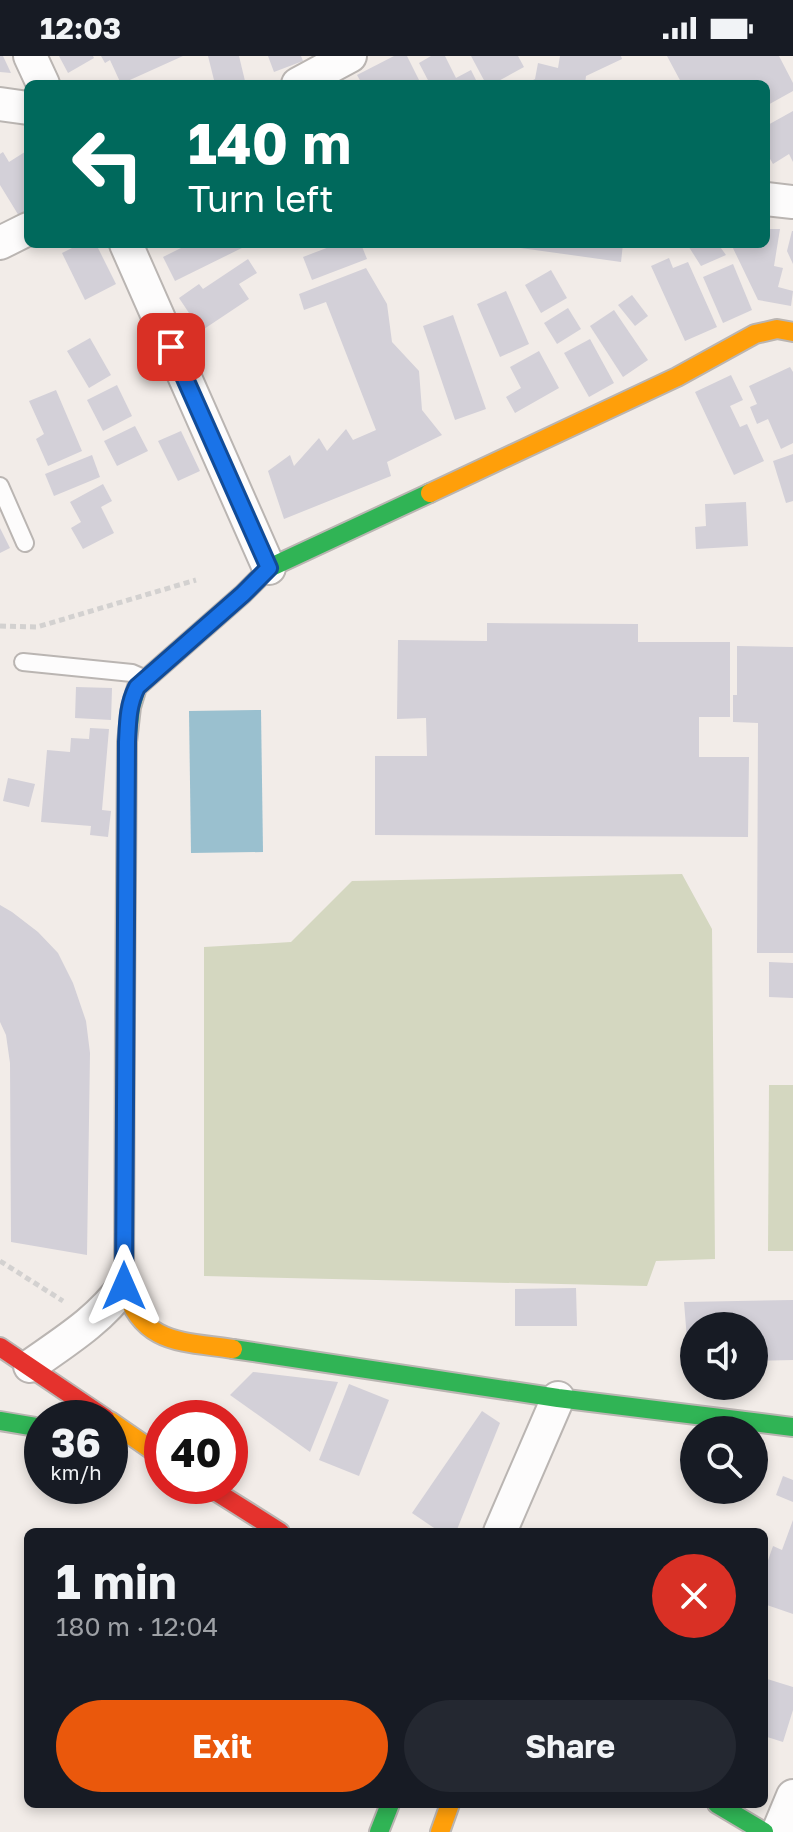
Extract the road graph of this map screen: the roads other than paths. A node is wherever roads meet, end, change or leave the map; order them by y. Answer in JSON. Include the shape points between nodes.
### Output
{"nodes":[{"id":1,"x":30,"y":56,"type":"edge"},
{"id":2,"x":347,"y":57,"type":"edge"},
{"id":3,"x":41,"y":80,"type":"edge"},
{"id":4,"x":305,"y":80,"type":"edge"},
{"id":5,"x":0,"y":104,"type":"edge"},
{"id":6,"x":24,"y":107,"type":"edge"},
{"id":7,"x":770,"y":199,"type":"edge"},
{"id":8,"x":793,"y":202,"type":"edge"},
{"id":9,"x":24,"y":231,"type":"edge"},
{"id":10,"x":0,"y":243,"type":"edge"},
{"id":11,"x":128,"y":248,"type":"edge"},
{"id":12,"x":793,"y":332,"type":"edge"},
{"id":13,"x":0,"y":486,"type":"edge"},
{"id":14,"x":25,"y":543,"type":"dead end"},
{"id":15,"x":269,"y":568,"type":"junction"},
{"id":16,"x":23,"y":662,"type":"dead end"},
{"id":17,"x":147,"y":679,"type":"junction"},
{"id":18,"x":124,"y":1286,"type":"junction"},
{"id":19,"x":0,"y":1347,"type":"edge"},
{"id":20,"x":30,"y":1366,"type":"junction"},
{"id":21,"x":558,"y":1398,"type":"junction"},
{"id":22,"x":79,"y":1400,"type":"edge"},
{"id":23,"x":0,"y":1421,"type":"edge"},
{"id":24,"x":24,"y":1425,"type":"edge"},
{"id":25,"x":793,"y":1427,"type":"edge"},
{"id":26,"x":236,"y":1504,"type":"edge"},
{"id":27,"x":274,"y":1528,"type":"edge"},
{"id":28,"x":502,"y":1528,"type":"edge"},
{"id":29,"x":793,"y":1796,"type":"edge"},
{"id":30,"x":388,"y":1808,"type":"edge"},
{"id":31,"x":449,"y":1808,"type":"edge"},
{"id":32,"x":724,"y":1808,"type":"edge"},
{"id":33,"x":379,"y":1832,"type":"edge"},
{"id":34,"x":440,"y":1832,"type":"edge"},
{"id":35,"x":764,"y":1832,"type":"edge"},
{"id":36,"x":778,"y":1832,"type":"edge"}],
"edges":[{"from":1,"to":3,"type":"street"},
{"from":2,"to":4,"type":"street"},
{"from":5,"to":6,"type":"street"},
{"from":7,"to":8,"type":"street"},
{"from":9,"to":10,"type":"street"},
{"from":11,"to":15,"type":"street"},
{"from":12,"to":15,"type":"main road","via":[[755,334],[581,424]]},
{"from":13,"to":14,"type":"lane"},
{"from":15,"to":17,"type":"main road"},
{"from":16,"to":17,"type":"lane"},
{"from":17,"to":18,"type":"main road","via":[[131,700],[127,742]]},
{"from":18,"to":20,"type":"street","via":[[94,1320]]},
{"from":18,"to":21,"type":"main road","via":[[132,1312],[165,1338]]},
{"from":19,"to":20,"type":"main road"},
{"from":20,"to":22,"type":"main road"},
{"from":21,"to":25,"type":"main road"},
{"from":21,"to":28,"type":"street"},
{"from":23,"to":24,"type":"main road"},
{"from":26,"to":27,"type":"main road"},
{"from":29,"to":36,"type":"street"},
{"from":30,"to":33,"type":"main road"},
{"from":31,"to":34,"type":"main road"},
{"from":32,"to":35,"type":"main road"}]}
